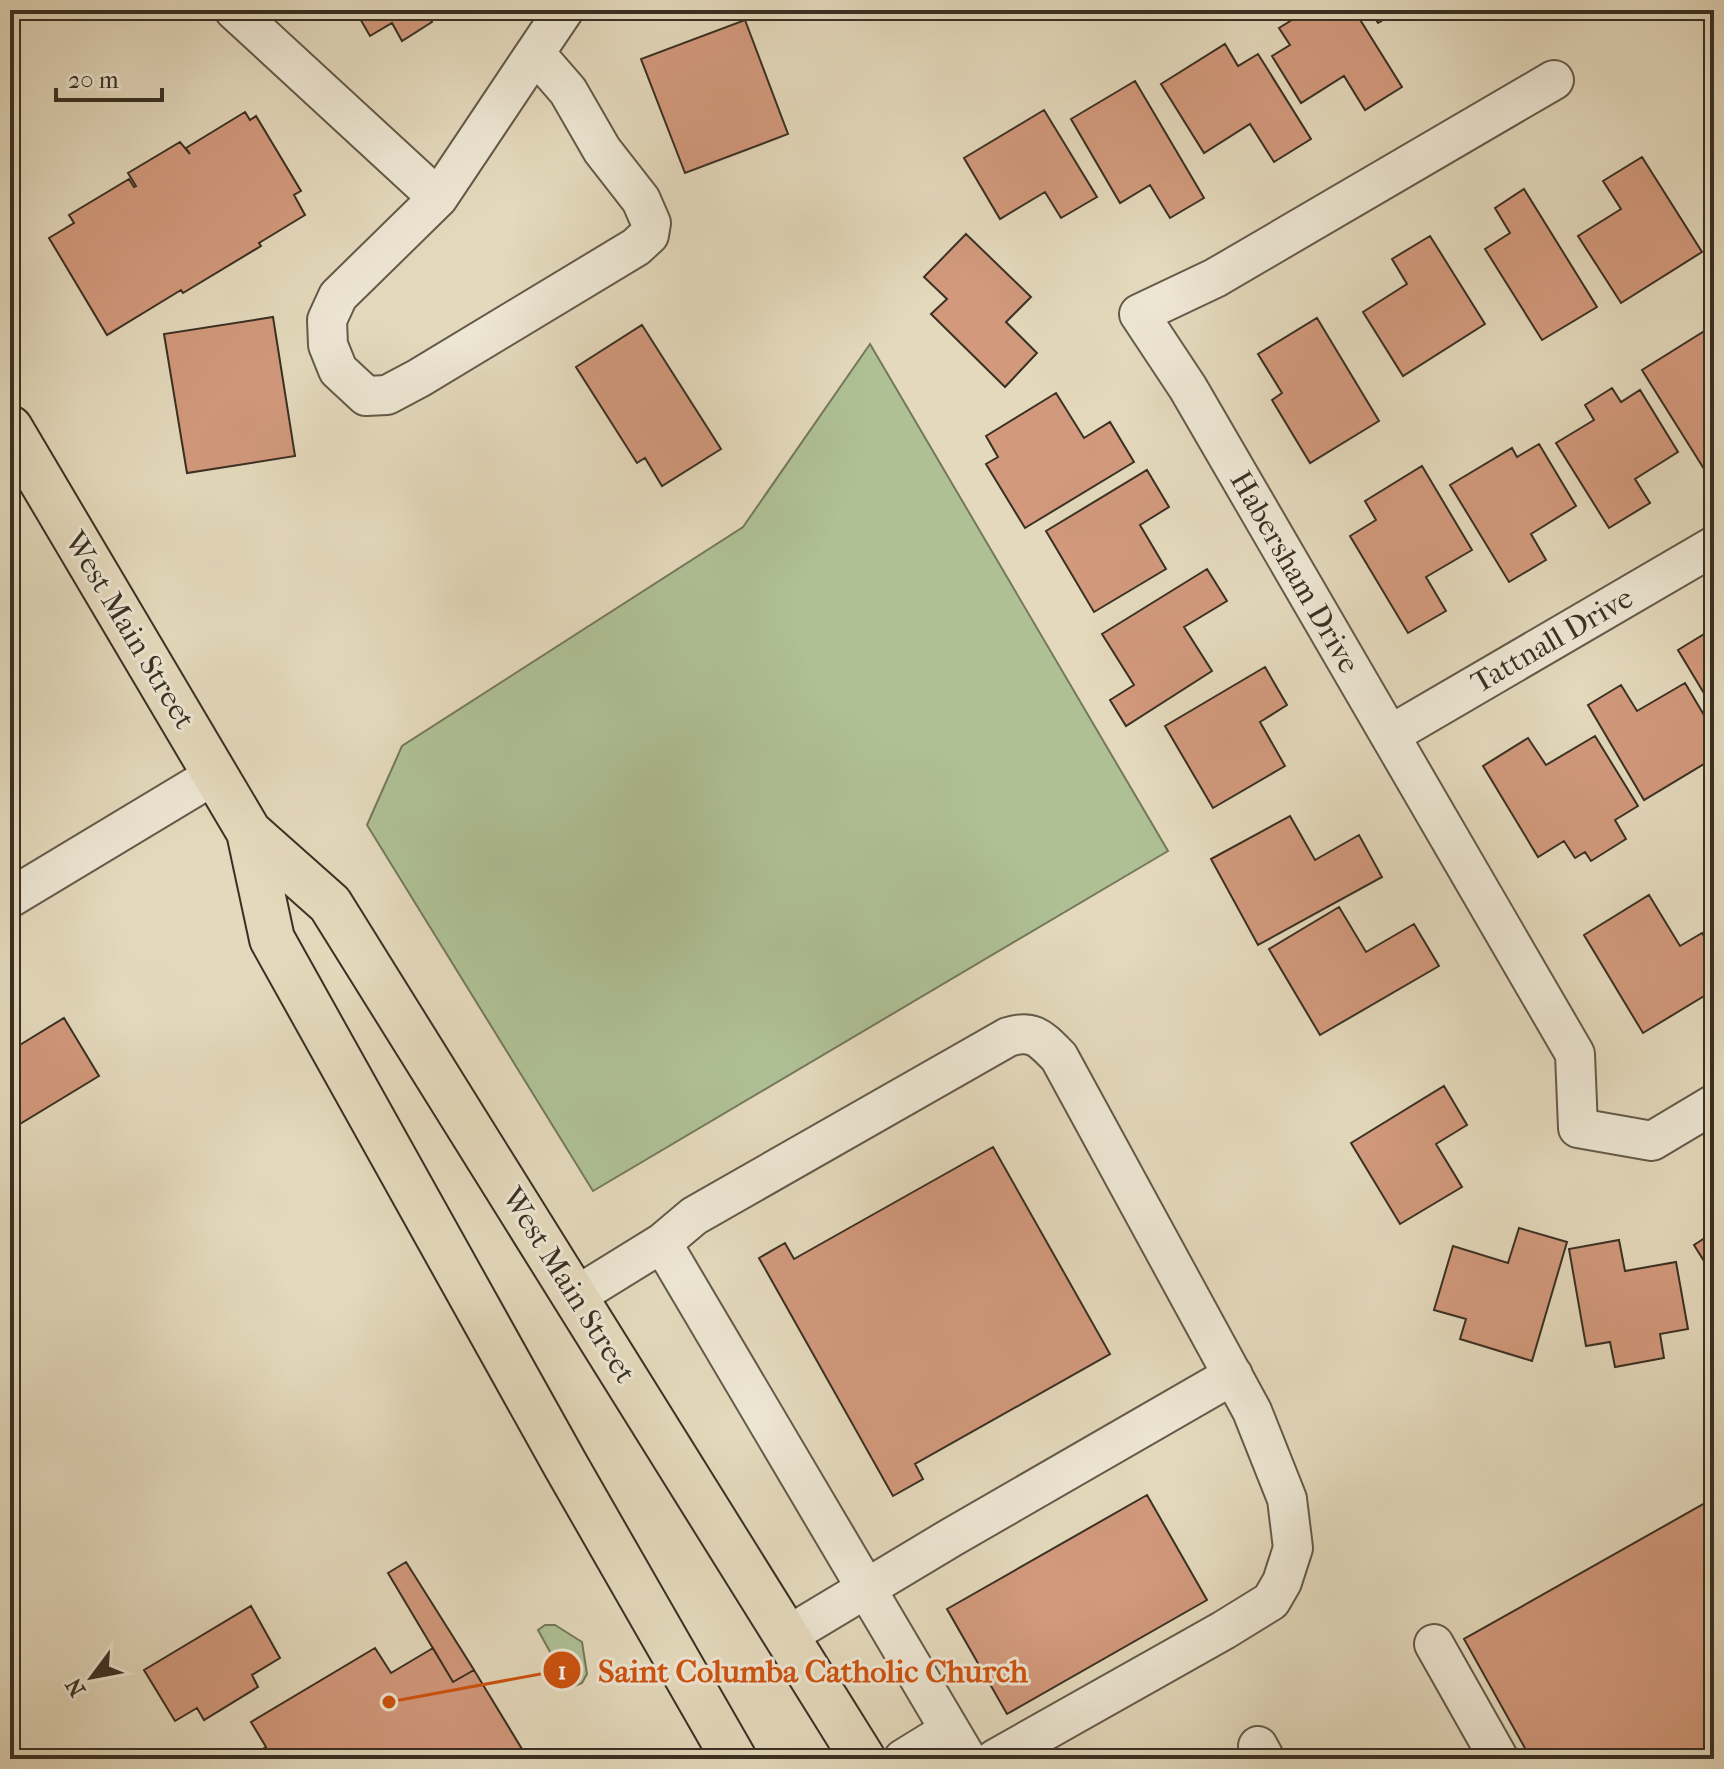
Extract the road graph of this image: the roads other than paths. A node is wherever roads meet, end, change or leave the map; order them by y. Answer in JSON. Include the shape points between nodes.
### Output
{"nodes":[{"id":1,"x":234,"y":10,"type":"edge"},
{"id":2,"x":556,"y":13,"type":"edge"},
{"id":3,"x":535,"y":53,"type":"junction"},
{"id":4,"x":1554,"y":80,"type":"dead end"},
{"id":5,"x":438,"y":198,"type":"junction"},
{"id":6,"x":10,"y":428,"type":"edge"},
{"id":7,"x":1714,"y":546,"type":"edge"},
{"id":8,"x":1390,"y":735,"type":"junction"},
{"id":9,"x":216,"y":774,"type":"junction"},
{"id":10,"x":249,"y":832,"type":"junction"},
{"id":11,"x":10,"y":898,"type":"edge"},
{"id":12,"x":1714,"y":1104,"type":"edge"},
{"id":13,"x":662,"y":1243,"type":"junction"},
{"id":14,"x":576,"y":1296,"type":"junction"},
{"id":15,"x":1233,"y":1375,"type":"junction"},
{"id":16,"x":867,"y":1589,"type":"junction"},
{"id":17,"x":787,"y":1636,"type":"junction"},
{"id":18,"x":1434,"y":1644,"type":"dead end"},
{"id":19,"x":958,"y":1744,"type":"edge"},
{"id":20,"x":734,"y":1759,"type":"edge"},
{"id":21,"x":863,"y":1759,"type":"edge"},
{"id":22,"x":903,"y":1759,"type":"edge"},
{"id":23,"x":995,"y":1759,"type":"edge"},
{"id":24,"x":1499,"y":1759,"type":"edge"}],
"edges":[{"from":1,"to":5,"type":"street"},
{"from":2,"to":3,"type":"street"},
{"from":3,"to":5,"type":"street"},
{"from":3,"to":5,"type":"street","via":[[568,91],[602,150],[641,200],[651,223],[649,235],[419,378],[387,395],[366,396],[338,370],[328,345],[327,320],[338,296]]},
{"from":4,"to":8,"type":"street","name":"Habersham Drive","via":[[1215,278],[1139,314],[1188,388]]},
{"from":6,"to":9,"type":"main road","name":"West Main Street"},
{"from":7,"to":8,"type":"street","name":"Tattnall Drive"},
{"from":8,"to":12,"type":"street","name":"Habersham Drive","via":[[1575,1054],[1578,1128],[1652,1141]]},
{"from":9,"to":10,"type":"main road","name":"West Main Street"},
{"from":9,"to":11,"type":"street"},
{"from":10,"to":14,"type":"main road","name":"West Main Street","via":[[330,904]]},
{"from":10,"to":20,"type":"main road","name":"West Main Street","via":[[272,939]]},
{"from":13,"to":14,"type":"street"},
{"from":13,"to":15,"type":"street","via":[[694,1216],[1023,1032],[1040,1037],[1059,1057]]},
{"from":13,"to":16,"type":"street"},
{"from":14,"to":17,"type":"main road","name":"West Main Street"},
{"from":15,"to":16,"type":"street"},
{"from":15,"to":23,"type":"street","via":[[1287,1499],[1293,1548],[1271,1601]]},
{"from":16,"to":17,"type":"street"},
{"from":16,"to":19,"type":"street"},
{"from":17,"to":21,"type":"main road","name":"West Main Street"},
{"from":18,"to":24,"type":"street"},
{"from":19,"to":22,"type":"street"}]}
